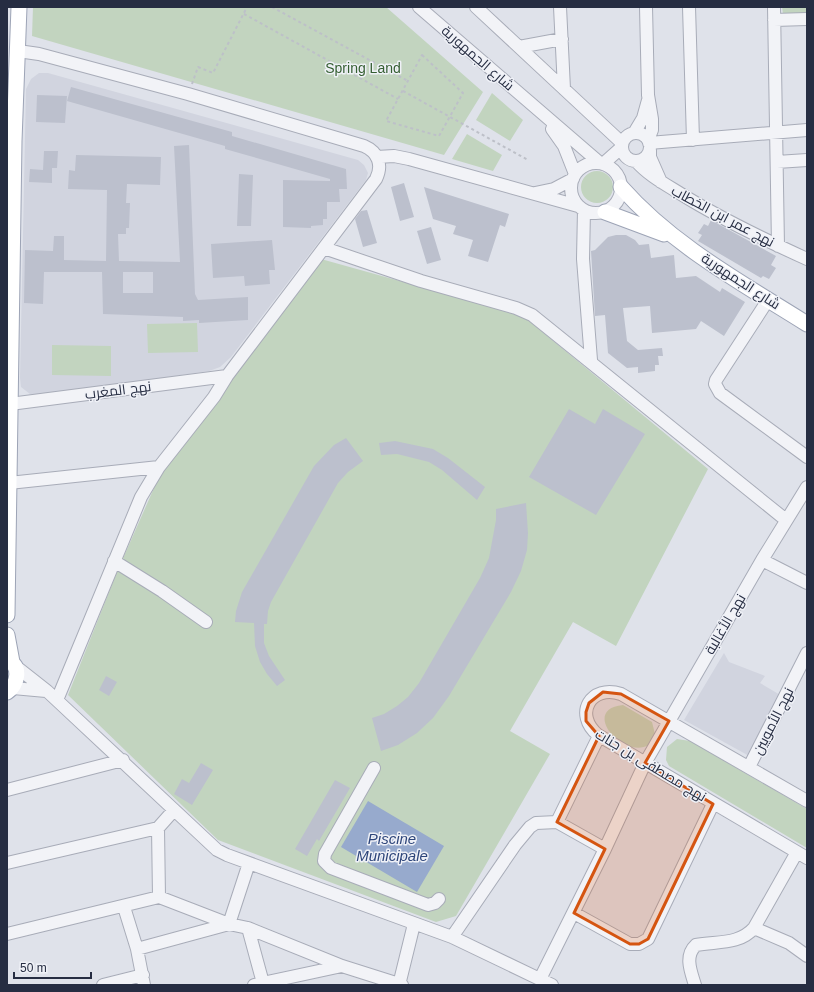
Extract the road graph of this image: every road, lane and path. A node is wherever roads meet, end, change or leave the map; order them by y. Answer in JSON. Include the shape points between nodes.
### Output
{"nodes":[{"id":1,"x":19,"y":7,"type":"edge"},
{"id":2,"x":247,"y":7,"type":"edge"},
{"id":3,"x":272,"y":7,"type":"edge"},
{"id":4,"x":419,"y":7,"type":"edge"},
{"id":5,"x":476,"y":7,"type":"edge"},
{"id":6,"x":560,"y":7,"type":"edge"},
{"id":7,"x":646,"y":7,"type":"edge"},
{"id":8,"x":689,"y":7,"type":"edge"},
{"id":9,"x":774,"y":7,"type":"edge"},
{"id":10,"x":244,"y":14,"type":"junction"},
{"id":11,"x":807,"y":19,"type":"edge"},
{"id":12,"x":774,"y":20,"type":"junction"},
{"id":13,"x":562,"y":39,"type":"junction"},
{"id":14,"x":519,"y":47,"type":"junction"},
{"id":15,"x":12,"y":51,"type":"edge"},
{"id":16,"x":408,"y":81,"type":"junction"},
{"id":17,"x":564,"y":89,"type":"junction"},
{"id":18,"x":403,"y":91,"type":"junction"},
{"id":19,"x":188,"y":94,"type":"junction"},
{"id":20,"x":648,"y":95,"type":"junction"},
{"id":21,"x":398,"y":99,"type":"junction"},
{"id":22,"x":536,"y":110,"type":"junction"},
{"id":23,"x":450,"y":117,"type":"junction"},
{"id":24,"x":807,"y":130,"type":"edge"},
{"id":25,"x":777,"y":132,"type":"junction"},
{"id":26,"x":626,"y":140,"type":"junction"},
{"id":27,"x":693,"y":140,"type":"junction"},
{"id":28,"x":11,"y":141,"type":"edge"},
{"id":29,"x":649,"y":144,"type":"junction"},
{"id":30,"x":377,"y":157,"type":"junction"},
{"id":31,"x":528,"y":160,"type":"dead end"},
{"id":32,"x":807,"y":160,"type":"edge"},
{"id":33,"x":635,"y":161,"type":"junction"},
{"id":34,"x":777,"y":162,"type":"junction"},
{"id":35,"x":601,"y":164,"type":"junction"},
{"id":36,"x":574,"y":176,"type":"junction"},
{"id":37,"x":620,"y":182,"type":"junction"},
{"id":38,"x":661,"y":182,"type":"junction"},
{"id":39,"x":532,"y":194,"type":"junction"},
{"id":40,"x":591,"y":210,"type":"junction"},
{"id":41,"x":676,"y":239,"type":"junction"},
{"id":42,"x":778,"y":246,"type":"junction"},
{"id":43,"x":324,"y":248,"type":"junction"},
{"id":44,"x":807,"y":259,"type":"edge"},
{"id":45,"x":768,"y":300,"type":"junction"},
{"id":46,"x":807,"y":324,"type":"edge"},
{"id":47,"x":590,"y":360,"type":"junction"},
{"id":48,"x":227,"y":376,"type":"junction"},
{"id":49,"x":10,"y":404,"type":"junction"},
{"id":50,"x":807,"y":457,"type":"edge"},
{"id":51,"x":160,"y":467,"type":"junction"},
{"id":52,"x":9,"y":483,"type":"junction"},
{"id":53,"x":807,"y":487,"type":"edge"},
{"id":54,"x":786,"y":520,"type":"junction"},
{"id":55,"x":762,"y":560,"type":"junction"},
{"id":56,"x":114,"y":561,"type":"junction"},
{"id":57,"x":807,"y":583,"type":"edge"},
{"id":58,"x":7,"y":615,"type":"edge"},
{"id":59,"x":206,"y":622,"type":"dead end"},
{"id":60,"x":7,"y":635,"type":"edge"},
{"id":61,"x":807,"y":654,"type":"edge"},
{"id":62,"x":11,"y":662,"type":"edge"},
{"id":63,"x":802,"y":674,"type":"edge"},
{"id":64,"x":47,"y":691,"type":"junction"},
{"id":65,"x":9,"y":693,"type":"edge"},
{"id":66,"x":57,"y":700,"type":"junction"},
{"id":67,"x":669,"y":721,"type":"junction"},
{"id":68,"x":599,"y":736,"type":"junction"},
{"id":69,"x":122,"y":760,"type":"junction"},
{"id":70,"x":645,"y":763,"type":"junction"},
{"id":71,"x":374,"y":768,"type":"dead end"},
{"id":72,"x":749,"y":768,"type":"junction"},
{"id":73,"x":7,"y":790,"type":"edge"},
{"id":74,"x":807,"y":801,"type":"edge"},
{"id":75,"x":713,"y":804,"type":"junction"},
{"id":76,"x":174,"y":810,"type":"junction"},
{"id":77,"x":557,"y":822,"type":"junction"},
{"id":78,"x":158,"y":828,"type":"junction"},
{"id":79,"x":605,"y":849,"type":"junction"},
{"id":80,"x":802,"y":855,"type":"edge"},
{"id":81,"x":7,"y":863,"type":"edge"},
{"id":82,"x":249,"y":863,"type":"junction"},
{"id":83,"x":159,"y":897,"type":"junction"},
{"id":84,"x":439,"y":899,"type":"dead end"},
{"id":85,"x":124,"y":907,"type":"junction"},
{"id":86,"x":574,"y":913,"type":"junction"},
{"id":87,"x":229,"y":924,"type":"junction"},
{"id":88,"x":414,"y":924,"type":"junction"},
{"id":89,"x":248,"y":928,"type":"junction"},
{"id":90,"x":754,"y":928,"type":"junction"},
{"id":91,"x":7,"y":934,"type":"edge"},
{"id":92,"x":452,"y":937,"type":"junction"},
{"id":93,"x":137,"y":949,"type":"junction"},
{"id":94,"x":807,"y":956,"type":"edge"},
{"id":95,"x":342,"y":966,"type":"junction"},
{"id":96,"x":540,"y":979,"type":"junction"},
{"id":97,"x":144,"y":980,"type":"edge"},
{"id":98,"x":259,"y":984,"type":"edge"},
{"id":99,"x":103,"y":985,"type":"edge"},
{"id":100,"x":400,"y":985,"type":"edge"},
{"id":101,"x":552,"y":985,"type":"edge"},
{"id":102,"x":695,"y":985,"type":"edge"}],
"edges":[{"from":1,"to":15,"type":"main road"},
{"from":2,"to":10,"type":"path"},
{"from":3,"to":16,"type":"path"},
{"from":4,"to":22,"type":"street","name":"شارع الجمهورية"},
{"from":5,"to":14,"type":"street"},
{"from":6,"to":13,"type":"street"},
{"from":7,"to":20,"type":"street"},
{"from":8,"to":27,"type":"street"},
{"from":9,"to":12,"type":"street"},
{"from":10,"to":19,"type":"path","via":[[213,73],[198,67]]},
{"from":10,"to":21,"type":"path"},
{"from":11,"to":12,"type":"street"},
{"from":12,"to":25,"type":"street"},
{"from":13,"to":14,"type":"street"},
{"from":13,"to":17,"type":"street"},
{"from":14,"to":17,"type":"street"},
{"from":15,"to":19,"type":"street","via":[[38,54]]},
{"from":15,"to":28,"type":"main road"},
{"from":16,"to":18,"type":"path"},
{"from":16,"to":23,"type":"path","via":[[422,55],[463,93]]},
{"from":17,"to":26,"type":"street","via":[[598,120]]},
{"from":18,"to":21,"type":"path"},
{"from":18,"to":23,"type":"path"},
{"from":19,"to":30,"type":"street","via":[[364,146]]},
{"from":20,"to":26,"type":"street","via":[[645,111]]},
{"from":20,"to":29,"type":"street","via":[[652,125]]},
{"from":21,"to":23,"type":"path","via":[[386,121],[439,136]]},
{"from":22,"to":35,"type":"street","name":"شارع الجمهورية"},
{"from":22,"to":36,"type":"street","name":"شارع الجمهورية","via":[[564,146]]},
{"from":23,"to":31,"type":"path"},
{"from":24,"to":25,"type":"street"},
{"from":25,"to":27,"type":"street"},
{"from":25,"to":34,"type":"street"},
{"from":26,"to":29,"type":"street","via":[[643,135]]},
{"from":26,"to":33,"type":"street","via":[[626,157]]},
{"from":26,"to":35,"type":"street"},
{"from":27,"to":29,"type":"street"},
{"from":28,"to":49,"type":"main road"},
{"from":29,"to":33,"type":"street","via":[[644,158]]},
{"from":29,"to":38,"type":"street","name":"نهج عمر ابن الخطاب","via":[[650,157]]},
{"from":30,"to":39,"type":"street","via":[[394,156],[409,159]]},
{"from":30,"to":43,"type":"street","via":[[379,169],[376,179]]},
{"from":32,"to":34,"type":"street"},
{"from":33,"to":37,"type":"street"},
{"from":33,"to":38,"type":"street","name":"نهج عمر ابن الخطاب"},
{"from":34,"to":42,"type":"street"},
{"from":35,"to":36,"type":"street","via":[[586,165]]},
{"from":35,"to":37,"type":"street","via":[[615,172]]},
{"from":36,"to":39,"type":"street","via":[[554,189]]},
{"from":36,"to":40,"type":"street","via":[[571,192]]},
{"from":37,"to":40,"type":"street","via":[[617,202]]},
{"from":37,"to":41,"type":"main road","name":"شارع الجمهورية","via":[[640,209]]},
{"from":38,"to":42,"type":"street","name":"نهج عمر ابن الخطاب","via":[[710,212]]},
{"from":39,"to":40,"type":"street"},
{"from":40,"to":41,"type":"main road","name":"شارع الجمهورية"},
{"from":40,"to":47,"type":"street","via":[[583,240]]},
{"from":41,"to":45,"type":"main road","name":"شارع الجمهورية"},
{"from":42,"to":44,"type":"street","name":"نهج عمر ابن الخطاب"},
{"from":43,"to":47,"type":"street","via":[[421,281],[526,312]]},
{"from":43,"to":48,"type":"street"},
{"from":45,"to":46,"type":"main road","name":"شارع الجمهورية"},
{"from":45,"to":50,"type":"street","via":[[715,384],[720,393]]},
{"from":47,"to":54,"type":"street"},
{"from":48,"to":49,"type":"street","name":"نهج المغرب"},
{"from":48,"to":51,"type":"street"},
{"from":49,"to":52,"type":"main road"},
{"from":51,"to":52,"type":"street"},
{"from":51,"to":56,"type":"street","via":[[141,497]]},
{"from":52,"to":58,"type":"main road"},
{"from":53,"to":54,"type":"street","name":"نهج الأغالبة"},
{"from":54,"to":55,"type":"street","name":"نهج الأغالبة"},
{"from":55,"to":57,"type":"street"},
{"from":55,"to":67,"type":"street","name":"نهج الأغالبة"},
{"from":56,"to":59,"type":"street"},
{"from":56,"to":66,"type":"street"},
{"from":60,"to":62,"type":"main road"},
{"from":61,"to":63,"type":"street","name":"نهج الأمويين"},
{"from":62,"to":64,"type":"street"},
{"from":62,"to":65,"type":"main road","via":[[17,676]]},
{"from":63,"to":72,"type":"street","name":"نهج الأمويين"},
{"from":64,"to":65,"type":"street"},
{"from":64,"to":66,"type":"street"},
{"from":66,"to":69,"type":"street"},
{"from":67,"to":68,"type":"street","name":"نهج مصطفى بن جنات","via":[[621,694],[603,692],[592,699],[586,712],[588,725]]},
{"from":67,"to":70,"type":"street","name":"نهج الأغالبة"},
{"from":67,"to":72,"type":"street","name":"نهج مصطفى بن جنات"},
{"from":68,"to":70,"type":"street","name":"نهج مصطفى بن جنات"},
{"from":68,"to":77,"type":"street"},
{"from":69,"to":73,"type":"street"},
{"from":69,"to":76,"type":"street"},
{"from":70,"to":75,"type":"street","name":"نهج مصطفى بن جنات"},
{"from":70,"to":79,"type":"street","name":"نهج الأغالبة"},
{"from":71,"to":84,"type":"street","via":[[325,854],[324,861],[331,868],[428,905]]},
{"from":72,"to":74,"type":"street","name":"نهج مصطفى بن جنات"},
{"from":75,"to":80,"type":"street","name":"نهج مصطفى بن جنات"},
{"from":75,"to":86,"type":"street","via":[[648,938],[639,944],[630,944]]},
{"from":76,"to":78,"type":"street"},
{"from":76,"to":82,"type":"street","via":[[217,850]]},
{"from":77,"to":79,"type":"street"},
{"from":77,"to":92,"type":"street","via":[[536,823],[530,827]]},
{"from":78,"to":81,"type":"street"},
{"from":78,"to":83,"type":"street"},
{"from":79,"to":86,"type":"street","name":"نهج الأغالبة"},
{"from":80,"to":90,"type":"street"},
{"from":82,"to":87,"type":"street"},
{"from":82,"to":88,"type":"street"},
{"from":83,"to":85,"type":"street"},
{"from":83,"to":87,"type":"street"},
{"from":85,"to":91,"type":"street"},
{"from":85,"to":93,"type":"street"},
{"from":86,"to":96,"type":"street","name":"نهج الأغالبة"},
{"from":87,"to":89,"type":"street"},
{"from":87,"to":93,"type":"street"},
{"from":88,"to":92,"type":"street"},
{"from":88,"to":100,"type":"street"},
{"from":89,"to":95,"type":"street"},
{"from":89,"to":98,"type":"street"},
{"from":90,"to":94,"type":"street","via":[[788,943]]},
{"from":90,"to":102,"type":"street","via":[[741,938],[696,945],[689,962]]},
{"from":92,"to":96,"type":"street"},
{"from":93,"to":97,"type":"street"},
{"from":95,"to":98,"type":"street"},
{"from":95,"to":100,"type":"street"},
{"from":96,"to":101,"type":"street"},
{"from":97,"to":99,"type":"street"}]}
